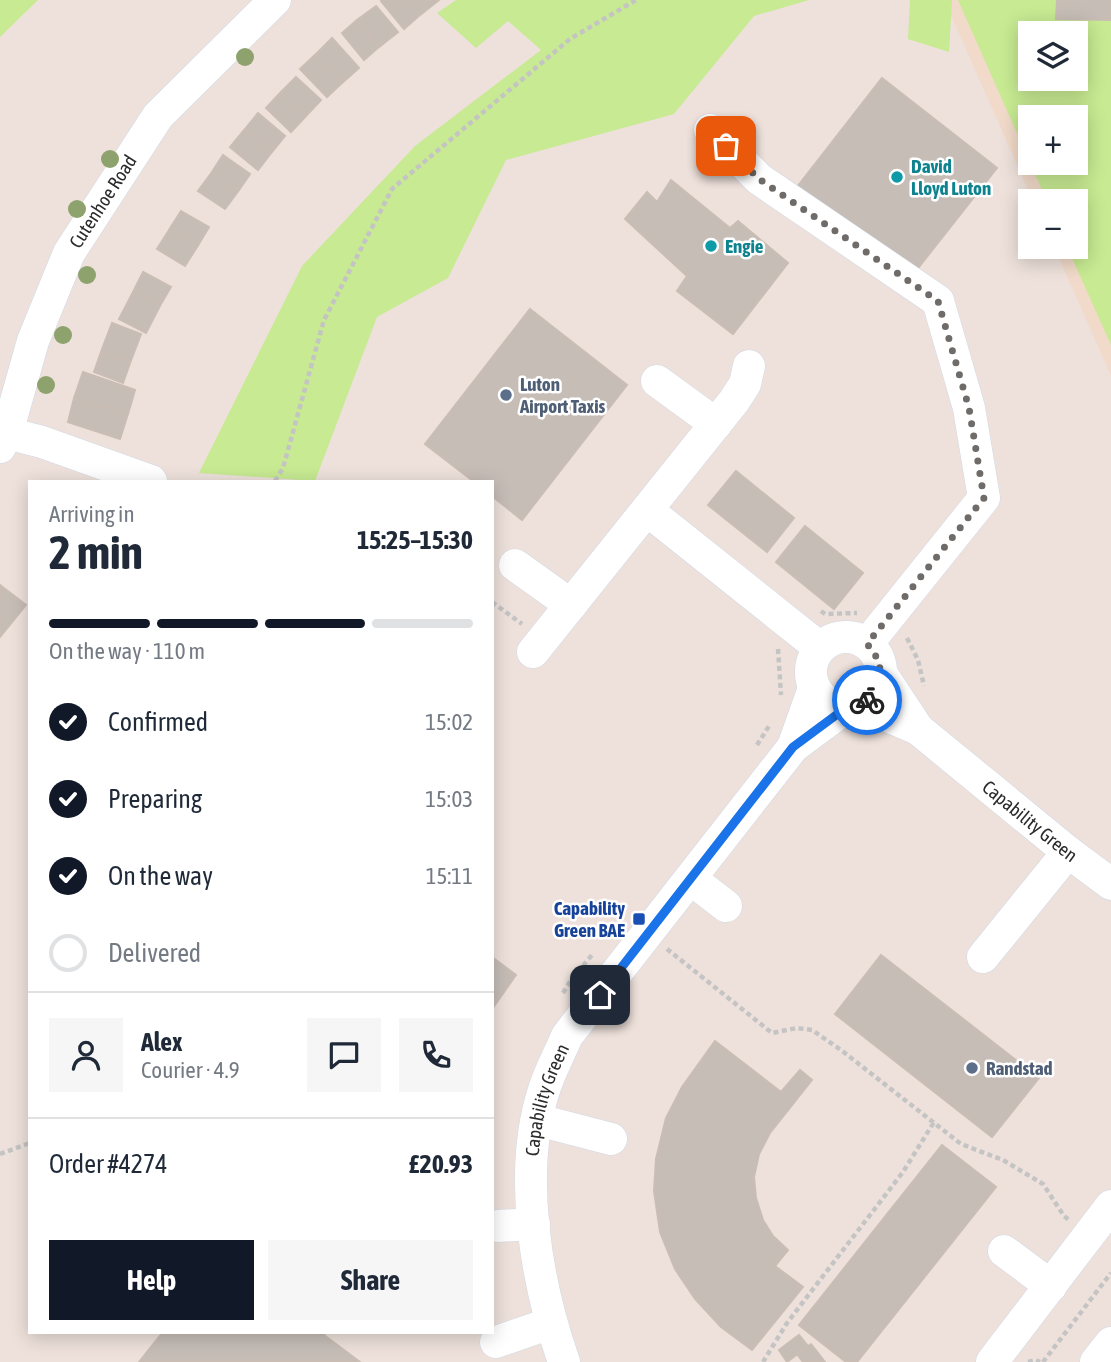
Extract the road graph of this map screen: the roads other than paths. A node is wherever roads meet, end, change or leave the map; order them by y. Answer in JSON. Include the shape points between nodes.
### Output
{"nodes":[{"id":1,"x":272,"y":1,"type":"edge"},
{"id":2,"x":710,"y":130,"type":"dead end"},
{"id":3,"x":749,"y":366,"type":"dead end"},
{"id":4,"x":657,"y":381,"type":"dead end"},
{"id":5,"x":725,"y":412,"type":"junction"},
{"id":6,"x":4,"y":440,"type":"edge"},
{"id":7,"x":148,"y":480,"type":"edge"},
{"id":8,"x":647,"y":510,"type":"junction"},
{"id":9,"x":515,"y":565,"type":"dead end"},
{"id":10,"x":571,"y":605,"type":"junction"},
{"id":11,"x":867,"y":644,"type":"junction"},
{"id":12,"x":538,"y":646,"type":"road end"},
{"id":13,"x":820,"y":648,"type":"junction"},
{"id":14,"x":881,"y":673,"type":"junction"},
{"id":15,"x":814,"y":688,"type":"junction"},
{"id":16,"x":853,"y":706,"type":"junction"},
{"id":17,"x":918,"y":729,"type":"junction"},
{"id":18,"x":793,"y":747,"type":"junction"},
{"id":19,"x":1068,"y":852,"type":"junction"},
{"id":20,"x":691,"y":879,"type":"junction"},
{"id":21,"x":1111,"y":884,"type":"edge"},
{"id":22,"x":726,"y":906,"type":"dead end"},
{"id":23,"x":984,"y":957,"type":"dead end"},
{"id":24,"x":538,"y":1120,"type":"junction"},
{"id":25,"x":611,"y":1139,"type":"dead end"},
{"id":26,"x":1111,"y":1206,"type":"edge"},
{"id":27,"x":534,"y":1224,"type":"junction"},
{"id":28,"x":498,"y":1226,"type":"dead end"},
{"id":29,"x":1004,"y":1251,"type":"dead end"},
{"id":30,"x":1051,"y":1286,"type":"junction"},
{"id":31,"x":551,"y":1323,"type":"junction"},
{"id":32,"x":496,"y":1342,"type":"dead end"},
{"id":33,"x":1111,"y":1343,"type":"edge"},
{"id":34,"x":564,"y":1362,"type":"edge"},
{"id":35,"x":992,"y":1362,"type":"edge"},
{"id":36,"x":1096,"y":1362,"type":"edge"}],
"edges":[{"from":1,"to":6,"type":"street","name":"Cutenhoe Road","via":[[158,116],[69,253],[33,341]]},
{"from":2,"to":11,"type":"street","via":[[759,179],[938,301],[969,408],[984,498]]},
{"from":3,"to":5,"type":"street","via":[[745,384]]},
{"from":4,"to":5,"type":"street"},
{"from":5,"to":8,"type":"street"},
{"from":6,"to":7,"type":"street","via":[[42,442]]},
{"from":8,"to":10,"type":"street"},
{"from":8,"to":13,"type":"street"},
{"from":9,"to":10,"type":"street"},
{"from":10,"to":12,"type":"street"},
{"from":11,"to":13,"type":"street","via":[[837,638]]},
{"from":11,"to":14,"type":"street","via":[[875,652]]},
{"from":13,"to":15,"type":"street","via":[[811,667]]},
{"from":14,"to":16,"type":"street","via":[[875,692]]},
{"from":14,"to":17,"type":"street"},
{"from":15,"to":16,"type":"street","via":[[828,702]]},
{"from":15,"to":18,"type":"street"},
{"from":16,"to":17,"type":"street"},
{"from":16,"to":18,"type":"street"},
{"from":17,"to":19,"type":"street","name":"Capability Green"},
{"from":18,"to":20,"type":"street","name":"Capability Green"},
{"from":19,"to":21,"type":"street","name":"Capability Green"},
{"from":19,"to":23,"type":"street"},
{"from":20,"to":22,"type":"street"},
{"from":20,"to":24,"type":"street","name":"Capability Green","via":[[567,1036],[544,1090]]},
{"from":24,"to":25,"type":"street"},
{"from":24,"to":27,"type":"street","name":"Capability Green","via":[[531,1160]]},
{"from":26,"to":30,"type":"street"},
{"from":27,"to":28,"type":"street"},
{"from":27,"to":31,"type":"street","name":"Capability Green","via":[[538,1269]]},
{"from":29,"to":30,"type":"street"},
{"from":30,"to":35,"type":"street"},
{"from":31,"to":32,"type":"street"},
{"from":31,"to":34,"type":"street","name":"Capability Green"},
{"from":33,"to":36,"type":"street"}]}
